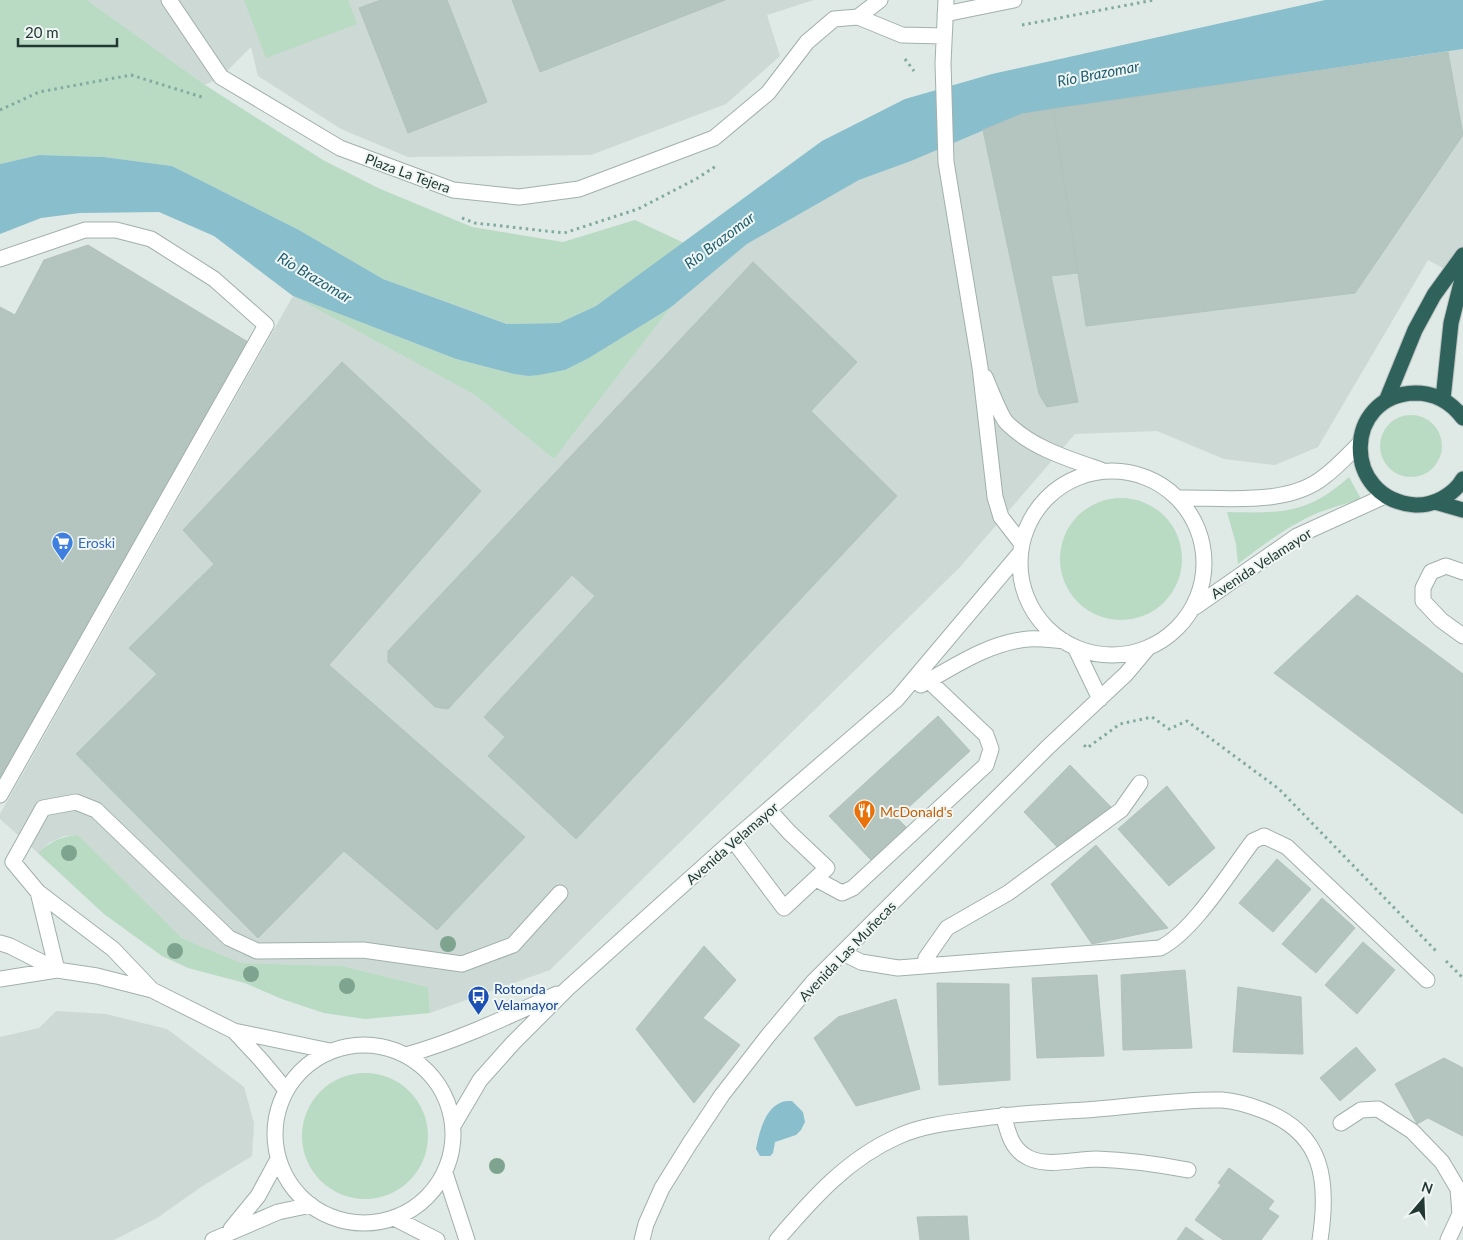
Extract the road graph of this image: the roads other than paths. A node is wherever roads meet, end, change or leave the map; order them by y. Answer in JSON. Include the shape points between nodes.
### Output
{"nodes":[{"id":1,"x":169,"y":0,"type":"edge"},
{"id":2,"x":880,"y":0,"type":"edge"},
{"id":3,"x":1014,"y":0,"type":"edge"},
{"id":4,"x":946,"y":7,"type":"edge"},
{"id":5,"x":858,"y":16,"type":"junction"},
{"id":6,"x":944,"y":36,"type":"junction"},
{"id":7,"x":1463,"y":254,"type":"edge"},
{"id":8,"x":0,"y":259,"type":"edge"},
{"id":9,"x":1463,"y":275,"type":"edge"},
{"id":10,"x":980,"y":367,"type":"junction"},
{"id":11,"x":1442,"y":399,"type":"junction"},
{"id":12,"x":1386,"y":401,"type":"junction"},
{"id":13,"x":1463,"y":418,"type":"edge"},
{"id":14,"x":1359,"y":444,"type":"junction"},
{"id":15,"x":1102,"y":470,"type":"junction"},
{"id":16,"x":1463,"y":480,"type":"edge"},
{"id":17,"x":1385,"y":496,"type":"junction"},
{"id":18,"x":1178,"y":498,"type":"junction"},
{"id":19,"x":1435,"y":502,"type":"junction"},
{"id":20,"x":1463,"y":510,"type":"edge"},
{"id":21,"x":1021,"y":548,"type":"junction"},
{"id":22,"x":1463,"y":572,"type":"edge"},
{"id":23,"x":1193,"y":608,"type":"junction"},
{"id":24,"x":1463,"y":636,"type":"edge"},
{"id":25,"x":1069,"y":644,"type":"junction"},
{"id":26,"x":1148,"y":648,"type":"junction"},
{"id":27,"x":930,"y":681,"type":"junction"},
{"id":28,"x":897,"y":699,"type":"junction"},
{"id":29,"x":1100,"y":699,"type":"junction"},
{"id":30,"x":1140,"y":783,"type":"dead end"},
{"id":31,"x":0,"y":795,"type":"edge"},
{"id":32,"x":769,"y":810,"type":"junction"},
{"id":33,"x":733,"y":840,"type":"junction"},
{"id":34,"x":816,"y":879,"type":"junction"},
{"id":35,"x":38,"y":892,"type":"junction"},
{"id":36,"x":560,"y":893,"type":"dead end"},
{"id":37,"x":0,"y":932,"type":"edge"},
{"id":38,"x":5,"y":944,"type":"edge"},
{"id":39,"x":843,"y":953,"type":"junction"},
{"id":40,"x":924,"y":966,"type":"junction"},
{"id":41,"x":57,"y":970,"type":"junction"},
{"id":42,"x":0,"y":979,"type":"edge"},
{"id":43,"x":1427,"y":980,"type":"dead end"},
{"id":44,"x":568,"y":988,"type":"junction"},
{"id":45,"x":152,"y":990,"type":"junction"},
{"id":46,"x":234,"y":1031,"type":"junction"},
{"id":47,"x":330,"y":1051,"type":"junction"},
{"id":48,"x":406,"y":1055,"type":"junction"},
{"id":49,"x":286,"y":1090,"type":"junction"},
{"id":50,"x":1003,"y":1115,"type":"junction"},
{"id":51,"x":1340,"y":1123,"type":"dead end"},
{"id":52,"x":453,"y":1126,"type":"junction"},
{"id":53,"x":278,"y":1159,"type":"junction"},
{"id":54,"x":1188,"y":1170,"type":"dead end"},
{"id":55,"x":445,"y":1173,"type":"junction"},
{"id":56,"x":311,"y":1205,"type":"junction"},
{"id":57,"x":394,"y":1218,"type":"junction"},
{"id":58,"x":228,"y":1233,"type":"junction"},
{"id":59,"x":213,"y":1240,"type":"edge"},
{"id":60,"x":437,"y":1240,"type":"edge"},
{"id":61,"x":467,"y":1240,"type":"edge"},
{"id":62,"x":642,"y":1240,"type":"edge"},
{"id":63,"x":777,"y":1240,"type":"edge"},
{"id":64,"x":1320,"y":1240,"type":"edge"},
{"id":65,"x":1448,"y":1240,"type":"edge"}],
"edges":[{"from":1,"to":5,"type":"street","name":"Plaza La Tejera","via":[[221,77],[340,148],[453,190],[519,197],[579,189],[714,138],[768,93],[807,42],[834,19]]},
{"from":2,"to":5,"type":"street"},
{"from":3,"to":4,"type":"street"},
{"from":4,"to":6,"type":"street"},
{"from":5,"to":6,"type":"street","via":[[902,35]]},
{"from":6,"to":10,"type":"street","via":[[946,162]]},
{"from":7,"to":12,"type":"highway","via":[[1434,294],[1415,330]]},
{"from":8,"to":31,"type":"street","via":[[85,230],[116,230],[150,239],[214,279],[266,325]]},
{"from":9,"to":11,"type":"highway","via":[[1451,323]]},
{"from":10,"to":15,"type":"street","via":[[1006,422],[1029,440],[1064,458]]},
{"from":10,"to":21,"type":"street","via":[[995,497],[1001,517]]},
{"from":11,"to":12,"type":"highway","via":[[1424,393],[1404,393]]},
{"from":11,"to":13,"type":"highway"},
{"from":12,"to":14,"type":"highway","via":[[1373,412]]},
{"from":14,"to":17,"type":"highway","via":[[1365,474]]},
{"from":14,"to":18,"type":"street","via":[[1324,478],[1294,493],[1260,499]]},
{"from":15,"to":18,"type":"street","via":[[1144,476]]},
{"from":15,"to":21,"type":"street","via":[[1074,478],[1050,494],[1032,517]]},
{"from":16,"to":19,"type":"highway","via":[[1449,495]]},
{"from":17,"to":19,"type":"highway","via":[[1401,503]]},
{"from":17,"to":23,"type":"street","name":"Avenida Velamayor","via":[[1297,536]]},
{"from":18,"to":23,"type":"street","via":[[1196,522],[1204,550],[1204,580]]},
{"from":19,"to":20,"type":"highway"},
{"from":21,"to":25,"type":"street","via":[[1021,579],[1029,603],[1044,625]]},
{"from":21,"to":28,"type":"street"},
{"from":22,"to":24,"type":"street","via":[[1446,566],[1431,572],[1423,588],[1423,601]]},
{"from":23,"to":26,"type":"street","via":[[1169,636]]},
{"from":25,"to":26,"type":"street","via":[[1087,652],[1113,656]]},
{"from":25,"to":27,"type":"street","via":[[1030,639],[1002,643]]},
{"from":25,"to":29,"type":"street"},
{"from":26,"to":29,"type":"street","name":"Avenida Las Muñecas"},
{"from":27,"to":28,"type":"street"},
{"from":27,"to":34,"type":"street","via":[[986,734],[990,749],[986,765],[853,888],[842,893]]},
{"from":28,"to":32,"type":"street","name":"Avenida Velamayor"},
{"from":29,"to":39,"type":"street","name":"Avenida Las Muñecas"},
{"from":30,"to":40,"type":"street","via":[[1121,810],[1008,893],[947,928]]},
{"from":32,"to":33,"type":"street","name":"Avenida Velamayor"},
{"from":32,"to":34,"type":"street","via":[[827,868]]},
{"from":33,"to":34,"type":"street","via":[[784,908]]},
{"from":33,"to":44,"type":"street","name":"Avenida Velamayor"},
{"from":35,"to":36,"type":"street","via":[[14,862],[43,808],[76,802],[96,810],[228,938],[258,951],[363,950],[462,964],[514,945]]},
{"from":35,"to":41,"type":"street"},
{"from":35,"to":45,"type":"street","via":[[113,950]]},
{"from":37,"to":38,"type":"street"},
{"from":38,"to":41,"type":"street"},
{"from":39,"to":40,"type":"street","via":[[861,962],[898,968]]},
{"from":39,"to":62,"type":"street","name":"Avenida Las Muñecas","via":[[767,1037],[722,1095],[662,1188]]},
{"from":40,"to":43,"type":"street","via":[[1160,948],[1171,942],[1200,913],[1253,841],[1264,836],[1287,847]]},
{"from":41,"to":42,"type":"street"},
{"from":41,"to":45,"type":"street","via":[[98,976]]},
{"from":44,"to":48,"type":"street","name":"Avenida Velamayor","via":[[444,1044]]},
{"from":44,"to":52,"type":"street","name":"Avenida Velamayor","via":[[480,1080]]},
{"from":45,"to":46,"type":"street"},
{"from":46,"to":47,"type":"street"},
{"from":46,"to":49,"type":"street"},
{"from":47,"to":48,"type":"street","via":[[368,1045]]},
{"from":47,"to":49,"type":"street","via":[[312,1061]]},
{"from":48,"to":52,"type":"street","via":[[429,1073],[446,1098]]},
{"from":49,"to":53,"type":"street","via":[[275,1124]]},
{"from":50,"to":54,"type":"street","via":[[1013,1145],[1031,1160],[1095,1159],[1154,1163]]},
{"from":50,"to":63,"type":"street","via":[[922,1128],[873,1148],[827,1185]]},
{"from":50,"to":64,"type":"street","via":[[1223,1100],[1273,1114],[1305,1137],[1317,1157],[1323,1177],[1324,1212]]},
{"from":51,"to":65,"type":"street","via":[[1361,1110],[1378,1110],[1412,1131],[1442,1162],[1458,1190],[1460,1214]]},
{"from":52,"to":55,"type":"street","via":[[452,1150]]},
{"from":53,"to":56,"type":"street","via":[[296,1192]]},
{"from":53,"to":58,"type":"street","via":[[258,1196]]},
{"from":55,"to":57,"type":"street","via":[[432,1192],[415,1207]]},
{"from":55,"to":61,"type":"street"},
{"from":56,"to":57,"type":"street","via":[[330,1216],[351,1222]]},
{"from":56,"to":58,"type":"street","via":[[278,1212]]},
{"from":57,"to":60,"type":"street"},
{"from":58,"to":59,"type":"street"}]}
